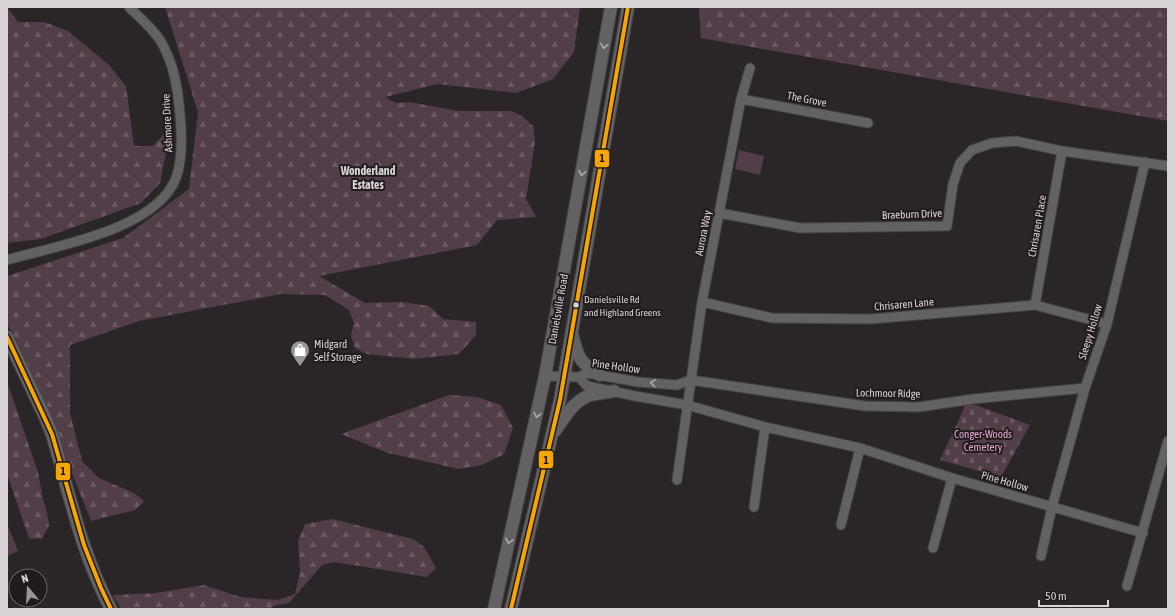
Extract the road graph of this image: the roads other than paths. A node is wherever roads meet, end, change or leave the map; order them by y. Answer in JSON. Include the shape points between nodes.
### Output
{"nodes":[{"id":1,"x":129,"y":7,"type":"edge"},
{"id":2,"x":611,"y":7,"type":"edge"},
{"id":3,"x":628,"y":7,"type":"edge"},
{"id":4,"x":750,"y":68,"type":"dead end"},
{"id":5,"x":740,"y":99,"type":"junction"},
{"id":6,"x":868,"y":123,"type":"dead end"},
{"id":7,"x":1062,"y":151,"type":"junction"},
{"id":8,"x":1145,"y":162,"type":"junction"},
{"id":9,"x":1168,"y":166,"type":"edge"},
{"id":10,"x":719,"y":213,"type":"junction"},
{"id":11,"x":7,"y":260,"type":"edge"},
{"id":12,"x":702,"y":302,"type":"junction"},
{"id":13,"x":1035,"y":305,"type":"junction"},
{"id":14,"x":1107,"y":324,"type":"junction"},
{"id":15,"x":572,"y":332,"type":"junction"},
{"id":16,"x":7,"y":337,"type":"edge"},
{"id":17,"x":600,"y":375,"type":"junction"},
{"id":18,"x":545,"y":376,"type":"junction"},
{"id":19,"x":564,"y":377,"type":"junction"},
{"id":20,"x":579,"y":377,"type":"junction"},
{"id":21,"x":691,"y":380,"type":"junction"},
{"id":22,"x":1085,"y":388,"type":"junction"},
{"id":23,"x":614,"y":392,"type":"junction"},
{"id":24,"x":687,"y":405,"type":"junction"},
{"id":25,"x":765,"y":427,"type":"junction"},
{"id":26,"x":551,"y":437,"type":"junction"},
{"id":27,"x":1168,"y":442,"type":"edge"},
{"id":28,"x":860,"y":448,"type":"junction"},
{"id":29,"x":952,"y":478,"type":"junction"},
{"id":30,"x":677,"y":480,"type":"dead end"},
{"id":31,"x":754,"y":507,"type":"dead end"},
{"id":32,"x":1052,"y":507,"type":"junction"},
{"id":33,"x":840,"y":525,"type":"dead end"},
{"id":34,"x":1143,"y":533,"type":"junction"},
{"id":35,"x":933,"y":548,"type":"dead end"},
{"id":36,"x":1041,"y":556,"type":"dead end"},
{"id":37,"x":1127,"y":586,"type":"dead end"},
{"id":38,"x":111,"y":609,"type":"edge"},
{"id":39,"x":494,"y":609,"type":"edge"},
{"id":40,"x":511,"y":609,"type":"edge"}],
"edges":[{"from":1,"to":11,"type":"street","name":"Ashmore Drive","via":[[159,39],[173,71],[182,129],[176,179],[155,206],[138,218],[111,231]]},
{"from":2,"to":18,"type":"main road","name":"Danielsville Road","one_way":true},
{"from":3,"to":15,"type":"main road","name":"Danielsville Road"},
{"from":4,"to":5,"type":"street","name":"Aurora Way"},
{"from":5,"to":6,"type":"street","name":"The Grove"},
{"from":5,"to":10,"type":"street","name":"Aurora Way"},
{"from":7,"to":8,"type":"street","name":"Braeburn Drive"},
{"from":7,"to":10,"type":"street","name":"Braeburn Drive","via":[[1016,142],[992,143],[972,150],[960,163],[953,184],[947,226],[800,228]]},
{"from":7,"to":13,"type":"street","name":"Chrisaren Place"},
{"from":8,"to":9,"type":"street","name":"Braeburn Drive"},
{"from":8,"to":14,"type":"street","name":"Sleepy Hollow"},
{"from":10,"to":12,"type":"street","name":"Aurora Way"},
{"from":12,"to":13,"type":"street","name":"Chrisaren Lane","via":[[772,318],[872,319]]},
{"from":12,"to":21,"type":"street","name":"Aurora Way"},
{"from":13,"to":14,"type":"street","name":"Chrisaren Lane"},
{"from":14,"to":22,"type":"street","name":"Sleepy Hollow"},
{"from":15,"to":17,"type":"main road","via":[[579,356],[586,366]]},
{"from":15,"to":19,"type":"main road","name":"Danielsville Road"},
{"from":16,"to":38,"type":"main road","via":[[52,434],[94,575]]},
{"from":17,"to":20,"type":"street","name":"Pine Hollow","via":[[587,373]]},
{"from":21,"to":17,"type":"street","name":"Pine Hollow","one_way":true,"via":[[677,385],[638,382]]},
{"from":18,"to":19,"type":"street"},
{"from":18,"to":39,"type":"main road","name":"Danielsville Road","one_way":true},
{"from":19,"to":20,"type":"street"},
{"from":19,"to":26,"type":"main road","name":"Danielsville Road"},
{"from":20,"to":23,"type":"street","name":"Pine Hollow","via":[[587,386]]},
{"from":21,"to":22,"type":"street","name":"Lochmoor Ridge","via":[[866,406],[919,407]]},
{"from":21,"to":24,"type":"street","name":"Aurora Way"},
{"from":22,"to":32,"type":"street","name":"Sleepy Hollow"},
{"from":23,"to":24,"type":"street","name":"Pine Hollow"},
{"from":23,"to":26,"type":"main road","via":[[589,396],[579,401]]},
{"from":24,"to":25,"type":"street","name":"Pine Hollow"},
{"from":24,"to":30,"type":"street"},
{"from":25,"to":28,"type":"street","name":"Pine Hollow"},
{"from":25,"to":31,"type":"street"},
{"from":26,"to":40,"type":"main road","name":"Danielsville Road"},
{"from":27,"to":34,"type":"street"},
{"from":28,"to":29,"type":"street","name":"Pine Hollow"},
{"from":28,"to":33,"type":"street"},
{"from":29,"to":32,"type":"street","name":"Pine Hollow"},
{"from":29,"to":35,"type":"street"},
{"from":32,"to":34,"type":"street","name":"Pine Hollow"},
{"from":32,"to":36,"type":"street"},
{"from":34,"to":37,"type":"street"}]}
